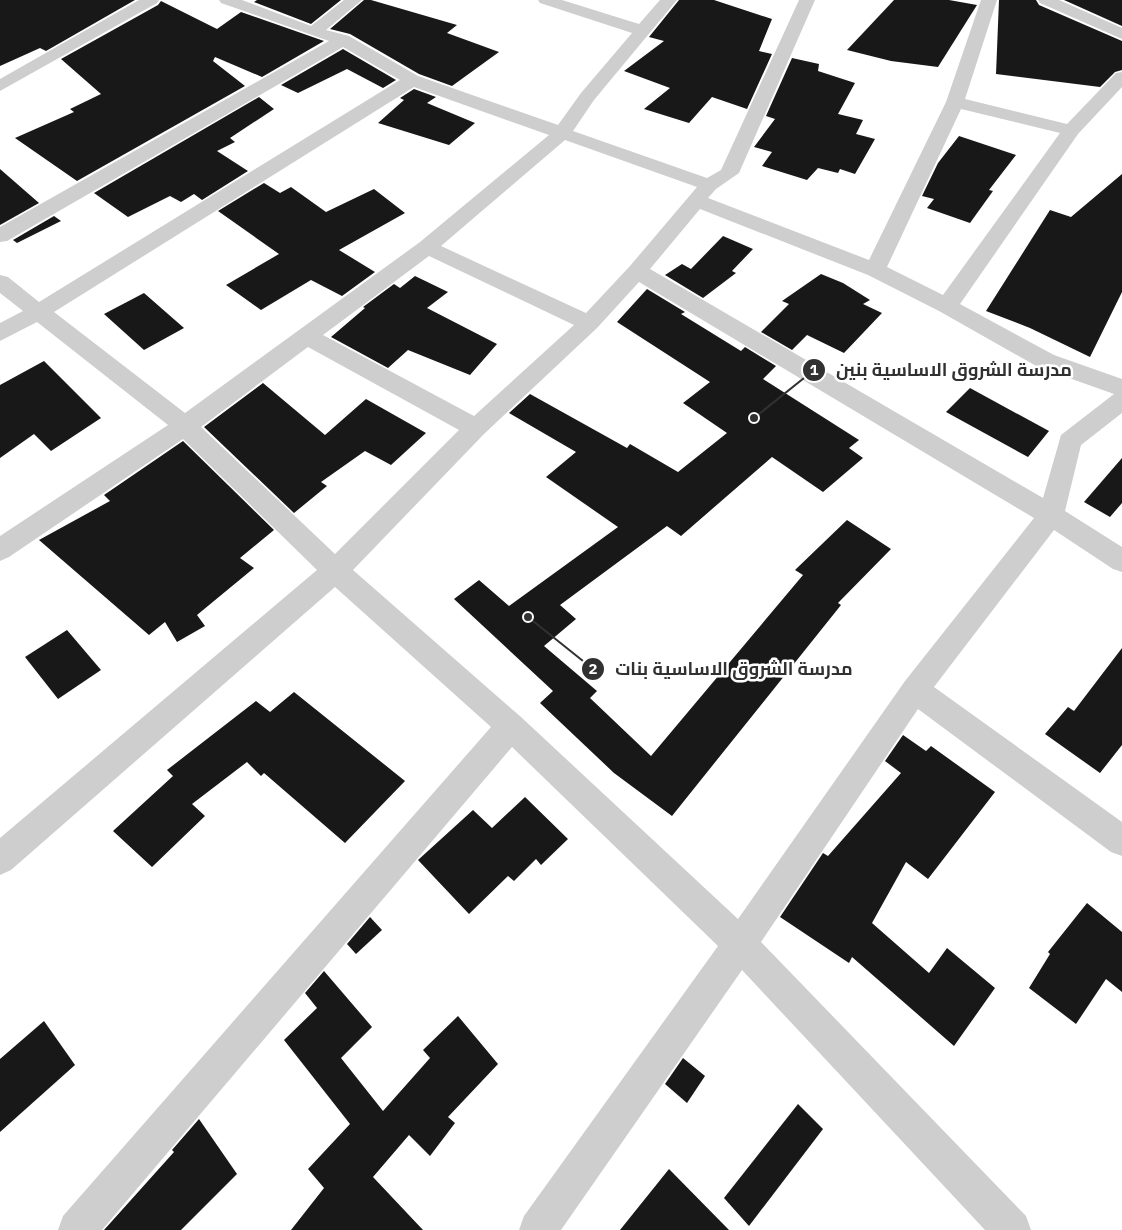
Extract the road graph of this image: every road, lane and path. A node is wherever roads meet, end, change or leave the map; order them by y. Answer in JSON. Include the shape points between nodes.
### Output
{"nodes":[{"id":1,"x":152,"y":0,"type":"edge"},
{"id":2,"x":227,"y":0,"type":"edge"},
{"id":3,"x":354,"y":0,"type":"edge"},
{"id":4,"x":546,"y":0,"type":"edge"},
{"id":5,"x":668,"y":0,"type":"edge"},
{"id":6,"x":808,"y":0,"type":"edge"},
{"id":7,"x":989,"y":0,"type":"edge"},
{"id":8,"x":1046,"y":0,"type":"edge"},
{"id":9,"x":643,"y":31,"type":"junction"},
{"id":10,"x":313,"y":32,"type":"junction"},
{"id":11,"x":1122,"y":34,"type":"edge"},
{"id":12,"x":343,"y":40,"type":"junction"},
{"id":13,"x":1122,"y":77,"type":"edge"},
{"id":14,"x":412,"y":80,"type":"junction"},
{"id":15,"x":0,"y":86,"type":"edge"},
{"id":16,"x":955,"y":102,"type":"junction"},
{"id":17,"x":1071,"y":130,"type":"junction"},
{"id":18,"x":563,"y":132,"type":"junction"},
{"id":19,"x":703,"y":193,"type":"junction"},
{"id":20,"x":0,"y":236,"type":"edge"},
{"id":21,"x":427,"y":247,"type":"junction"},
{"id":22,"x":875,"y":270,"type":"junction"},
{"id":23,"x":637,"y":271,"type":"junction"},
{"id":24,"x":0,"y":282,"type":"edge"},
{"id":25,"x":947,"y":306,"type":"junction"},
{"id":26,"x":40,"y":311,"type":"junction"},
{"id":27,"x":589,"y":322,"type":"junction"},
{"id":28,"x":0,"y":333,"type":"edge"},
{"id":29,"x":306,"y":336,"type":"junction"},
{"id":30,"x":1122,"y":388,"type":"edge"},
{"id":31,"x":1122,"y":400,"type":"edge"},
{"id":32,"x":185,"y":426,"type":"junction"},
{"id":33,"x":476,"y":428,"type":"junction"},
{"id":34,"x":1050,"y":515,"type":"junction"},
{"id":35,"x":0,"y":550,"type":"edge"},
{"id":36,"x":1122,"y":561,"type":"edge"},
{"id":37,"x":335,"y":571,"type":"junction"},
{"id":38,"x":915,"y":690,"type":"junction"},
{"id":39,"x":511,"y":726,"type":"junction"},
{"id":40,"x":1122,"y":841,"type":"edge"},
{"id":41,"x":0,"y":860,"type":"edge"},
{"id":42,"x":740,"y":944,"type":"junction"},
{"id":43,"x":77,"y":1230,"type":"edge"},
{"id":44,"x":538,"y":1230,"type":"edge"},
{"id":45,"x":1012,"y":1230,"type":"edge"}],
"edges":[{"from":1,"to":15,"type":"street"},
{"from":2,"to":10,"type":"street"},
{"from":3,"to":10,"type":"street"},
{"from":4,"to":9,"type":"street"},
{"from":5,"to":9,"type":"street"},
{"from":6,"to":19,"type":"street","via":[[729,173]]},
{"from":7,"to":16,"type":"street"},
{"from":8,"to":11,"type":"street"},
{"from":9,"to":18,"type":"street","via":[[587,97]]},
{"from":10,"to":12,"type":"street"},
{"from":12,"to":14,"type":"street"},
{"from":12,"to":20,"type":"street"},
{"from":13,"to":17,"type":"street"},
{"from":14,"to":18,"type":"street"},
{"from":14,"to":26,"type":"street"},
{"from":16,"to":17,"type":"street"},
{"from":16,"to":22,"type":"street"},
{"from":17,"to":25,"type":"street"},
{"from":18,"to":19,"type":"street"},
{"from":18,"to":21,"type":"street"},
{"from":19,"to":22,"type":"street"},
{"from":19,"to":23,"type":"street"},
{"from":21,"to":27,"type":"street"},
{"from":21,"to":29,"type":"street"},
{"from":22,"to":25,"type":"street"},
{"from":23,"to":27,"type":"street"},
{"from":23,"to":34,"type":"street"},
{"from":24,"to":26,"type":"street"},
{"from":25,"to":30,"type":"street","via":[[1046,360]]},
{"from":26,"to":28,"type":"street"},
{"from":26,"to":32,"type":"street"},
{"from":27,"to":33,"type":"street"},
{"from":29,"to":32,"type":"street"},
{"from":29,"to":33,"type":"street"},
{"from":31,"to":34,"type":"street","via":[[1070,441]]},
{"from":32,"to":35,"type":"street"},
{"from":32,"to":37,"type":"street"},
{"from":33,"to":37,"type":"street"},
{"from":34,"to":36,"type":"street"},
{"from":34,"to":38,"type":"street"},
{"from":37,"to":39,"type":"street"},
{"from":37,"to":41,"type":"street"},
{"from":38,"to":40,"type":"street"},
{"from":38,"to":42,"type":"street"},
{"from":39,"to":42,"type":"street"},
{"from":39,"to":43,"type":"street"},
{"from":42,"to":44,"type":"street"},
{"from":42,"to":45,"type":"street"}]}
